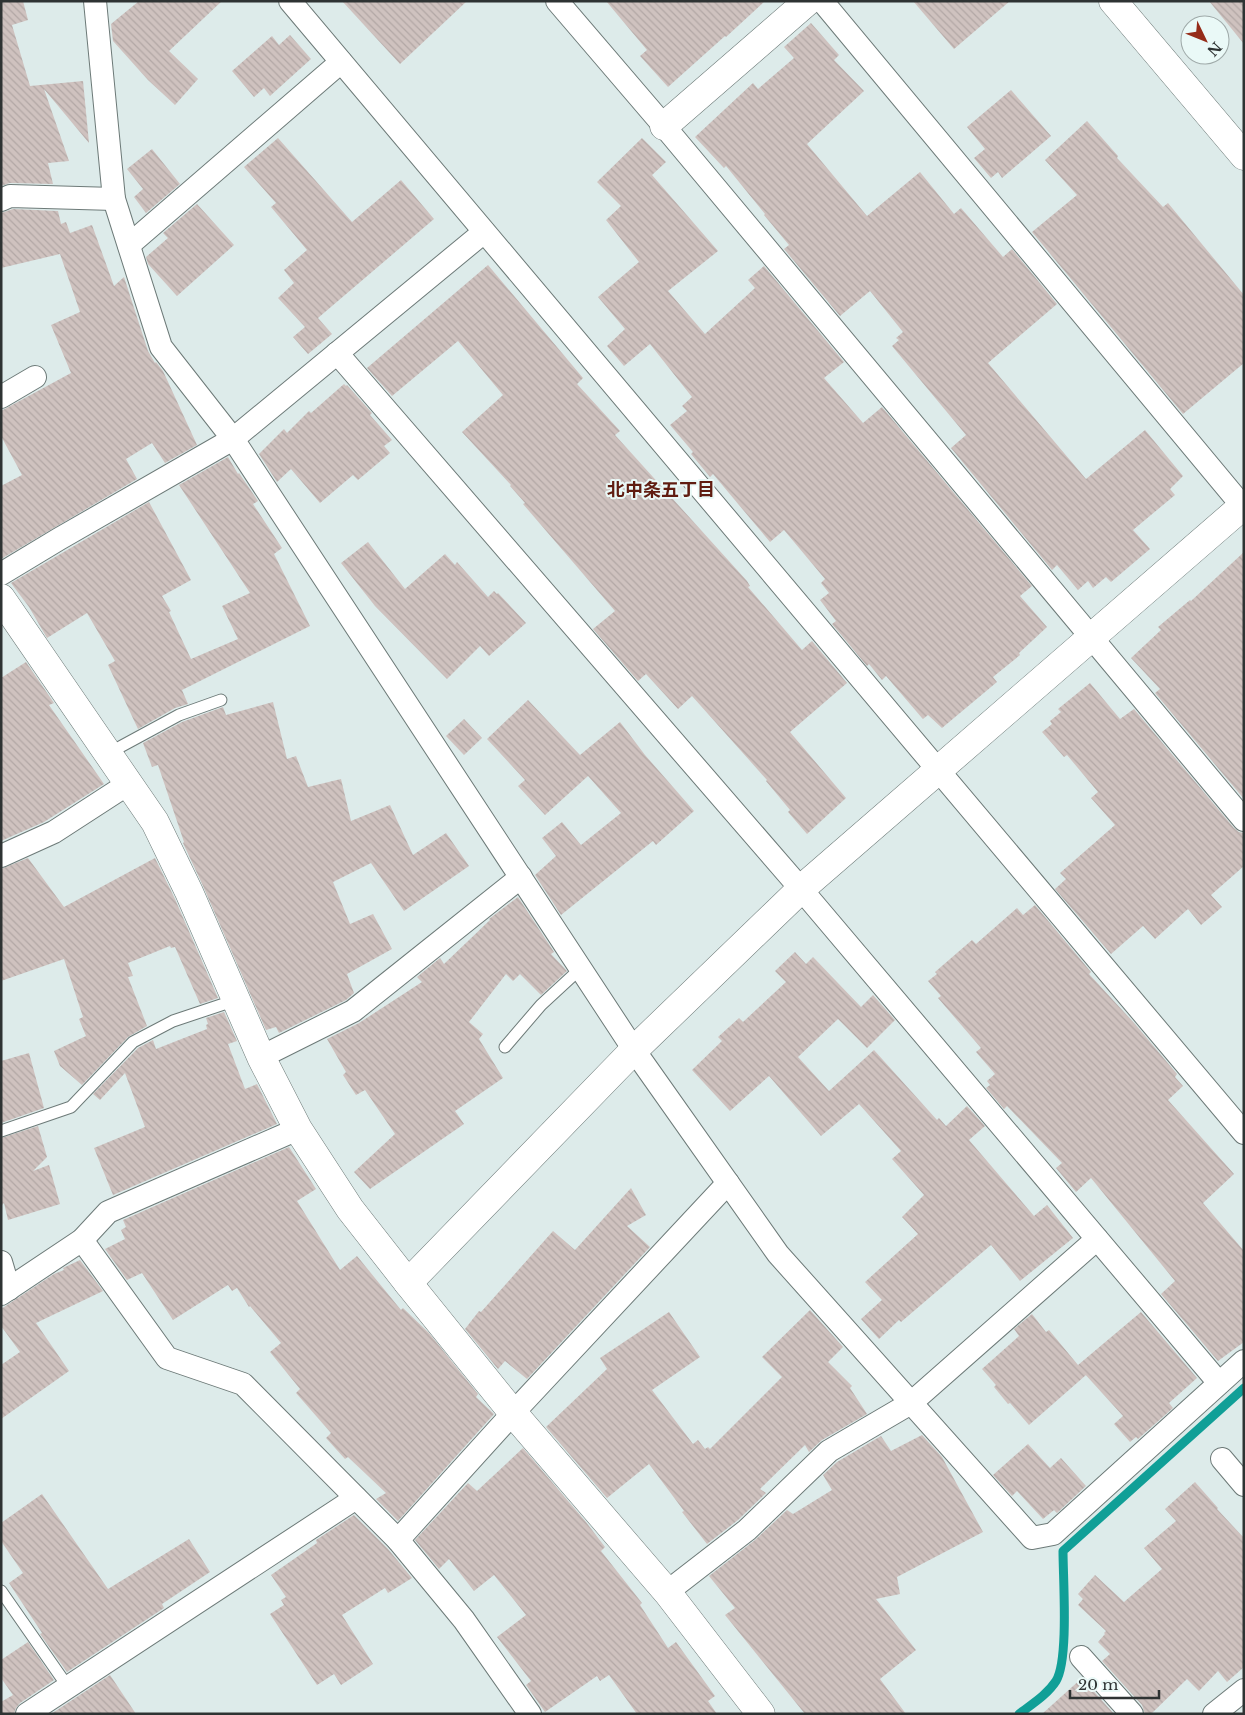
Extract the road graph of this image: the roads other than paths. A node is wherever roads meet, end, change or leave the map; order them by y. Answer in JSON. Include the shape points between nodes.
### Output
{"nodes":[{"id":1,"x":95,"y":1,"type":"edge"},
{"id":2,"x":290,"y":1,"type":"edge"},
{"id":3,"x":557,"y":1,"type":"edge"},
{"id":4,"x":808,"y":1,"type":"edge"},
{"id":5,"x":822,"y":1,"type":"edge"},
{"id":6,"x":1114,"y":1,"type":"edge"},
{"id":7,"x":341,"y":62,"type":"junction"},
{"id":8,"x":664,"y":126,"type":"junction"},
{"id":9,"x":1244,"y":156,"type":"edge"},
{"id":10,"x":114,"y":199,"type":"junction"},
{"id":11,"x":1,"y":200,"type":"edge"},
{"id":12,"x":484,"y":232,"type":"junction"},
{"id":13,"x":129,"y":245,"type":"junction"},
{"id":14,"x":337,"y":353,"type":"junction"},
{"id":15,"x":34,"y":377,"type":"dead end"},
{"id":16,"x":1,"y":397,"type":"edge"},
{"id":17,"x":233,"y":440,"type":"junction"},
{"id":18,"x":1243,"y":507,"type":"edge"},
{"id":19,"x":1,"y":574,"type":"edge"},
{"id":20,"x":1,"y":598,"type":"edge"},
{"id":21,"x":1092,"y":637,"type":"junction"},
{"id":22,"x":221,"y":700,"type":"dead end"},
{"id":23,"x":107,"y":754,"type":"junction"},
{"id":24,"x":938,"y":770,"type":"junction"},
{"id":25,"x":128,"y":784,"type":"junction"},
{"id":26,"x":1244,"y":820,"type":"edge"},
{"id":27,"x":1,"y":856,"type":"edge"},
{"id":28,"x":521,"y":877,"type":"junction"},
{"id":29,"x":802,"y":888,"type":"junction"},
{"id":30,"x":580,"y":968,"type":"junction"},
{"id":31,"x":236,"y":1000,"type":"junction"},
{"id":32,"x":505,"y":1047,"type":"dead end"},
{"id":33,"x":634,"y":1050,"type":"junction"},
{"id":34,"x":261,"y":1056,"type":"junction"},
{"id":35,"x":298,"y":1129,"type":"junction"},
{"id":36,"x":1,"y":1131,"type":"edge"},
{"id":37,"x":1244,"y":1133,"type":"edge"},
{"id":38,"x":728,"y":1183,"type":"junction"},
{"id":39,"x":1097,"y":1239,"type":"junction"},
{"id":40,"x":82,"y":1240,"type":"junction"},
{"id":41,"x":1,"y":1262,"type":"edge"},
{"id":42,"x":408,"y":1283,"type":"junction"},
{"id":43,"x":5,"y":1292,"type":"edge"},
{"id":44,"x":1244,"y":1361,"type":"edge"},
{"id":45,"x":1219,"y":1383,"type":"junction"},
{"id":46,"x":911,"y":1403,"type":"junction"},
{"id":47,"x":513,"y":1413,"type":"junction"},
{"id":48,"x":1222,"y":1459,"type":"dead end"},
{"id":49,"x":1244,"y":1485,"type":"edge"},
{"id":50,"x":356,"y":1498,"type":"junction"},
{"id":51,"x":398,"y":1540,"type":"junction"},
{"id":52,"x":1,"y":1591,"type":"edge"},
{"id":53,"x":667,"y":1592,"type":"junction"},
{"id":54,"x":1081,"y":1657,"type":"dead end"},
{"id":55,"x":68,"y":1686,"type":"junction"},
{"id":56,"x":1244,"y":1690,"type":"edge"},
{"id":57,"x":27,"y":1714,"type":"edge"},
{"id":58,"x":530,"y":1714,"type":"edge"},
{"id":59,"x":760,"y":1714,"type":"edge"},
{"id":60,"x":1132,"y":1714,"type":"edge"},
{"id":61,"x":1214,"y":1714,"type":"edge"}],
"edges":[{"from":1,"to":10,"type":"street"},
{"from":2,"to":7,"type":"street"},
{"from":3,"to":8,"type":"street"},
{"from":4,"to":8,"type":"street"},
{"from":5,"to":18,"type":"street"},
{"from":6,"to":9,"type":"street"},
{"from":7,"to":12,"type":"street"},
{"from":7,"to":13,"type":"street"},
{"from":8,"to":21,"type":"street"},
{"from":10,"to":11,"type":"street","via":[[10,196]]},
{"from":10,"to":13,"type":"street"},
{"from":12,"to":14,"type":"street"},
{"from":12,"to":24,"type":"street"},
{"from":13,"to":17,"type":"street","via":[[161,348]]},
{"from":14,"to":17,"type":"street"},
{"from":14,"to":29,"type":"street"},
{"from":15,"to":16,"type":"street"},
{"from":17,"to":19,"type":"street"},
{"from":17,"to":28,"type":"street"},
{"from":18,"to":21,"type":"street"},
{"from":20,"to":23,"type":"street"},
{"from":21,"to":24,"type":"street"},
{"from":21,"to":26,"type":"street"},
{"from":22,"to":23,"type":"lane","via":[[179,715]]},
{"from":23,"to":25,"type":"street"},
{"from":24,"to":29,"type":"street"},
{"from":24,"to":37,"type":"street"},
{"from":25,"to":27,"type":"street","via":[[54,832]]},
{"from":25,"to":31,"type":"street","via":[[155,822],[190,892]]},
{"from":28,"to":30,"type":"street"},
{"from":28,"to":34,"type":"street","via":[[354,1011]]},
{"from":29,"to":33,"type":"street"},
{"from":29,"to":39,"type":"street"},
{"from":30,"to":32,"type":"lane","via":[[540,1005]]},
{"from":30,"to":33,"type":"street"},
{"from":31,"to":34,"type":"street"},
{"from":31,"to":36,"type":"lane","via":[[173,1021],[133,1042],[71,1107]]},
{"from":33,"to":38,"type":"street"},
{"from":33,"to":42,"type":"street"},
{"from":34,"to":35,"type":"street"},
{"from":35,"to":40,"type":"street","via":[[108,1212]]},
{"from":35,"to":42,"type":"street","via":[[350,1209]]},
{"from":38,"to":46,"type":"street","via":[[778,1254]]},
{"from":38,"to":47,"type":"street"},
{"from":39,"to":45,"type":"street"},
{"from":39,"to":46,"type":"street"},
{"from":40,"to":43,"type":"street"},
{"from":40,"to":50,"type":"street","via":[[168,1358],[243,1384]]},
{"from":41,"to":43,"type":"street"},
{"from":42,"to":47,"type":"street"},
{"from":44,"to":45,"type":"street"},
{"from":45,"to":46,"type":"street","via":[[1053,1534],[1032,1538]]},
{"from":46,"to":53,"type":"street","via":[[829,1451],[747,1530]]},
{"from":47,"to":51,"type":"street"},
{"from":47,"to":53,"type":"street"},
{"from":48,"to":49,"type":"street"},
{"from":50,"to":51,"type":"street"},
{"from":50,"to":55,"type":"street"},
{"from":51,"to":58,"type":"street","via":[[464,1620]]},
{"from":52,"to":55,"type":"lane"},
{"from":53,"to":59,"type":"street"},
{"from":54,"to":60,"type":"street"},
{"from":55,"to":57,"type":"street"},
{"from":56,"to":61,"type":"street"}]}
